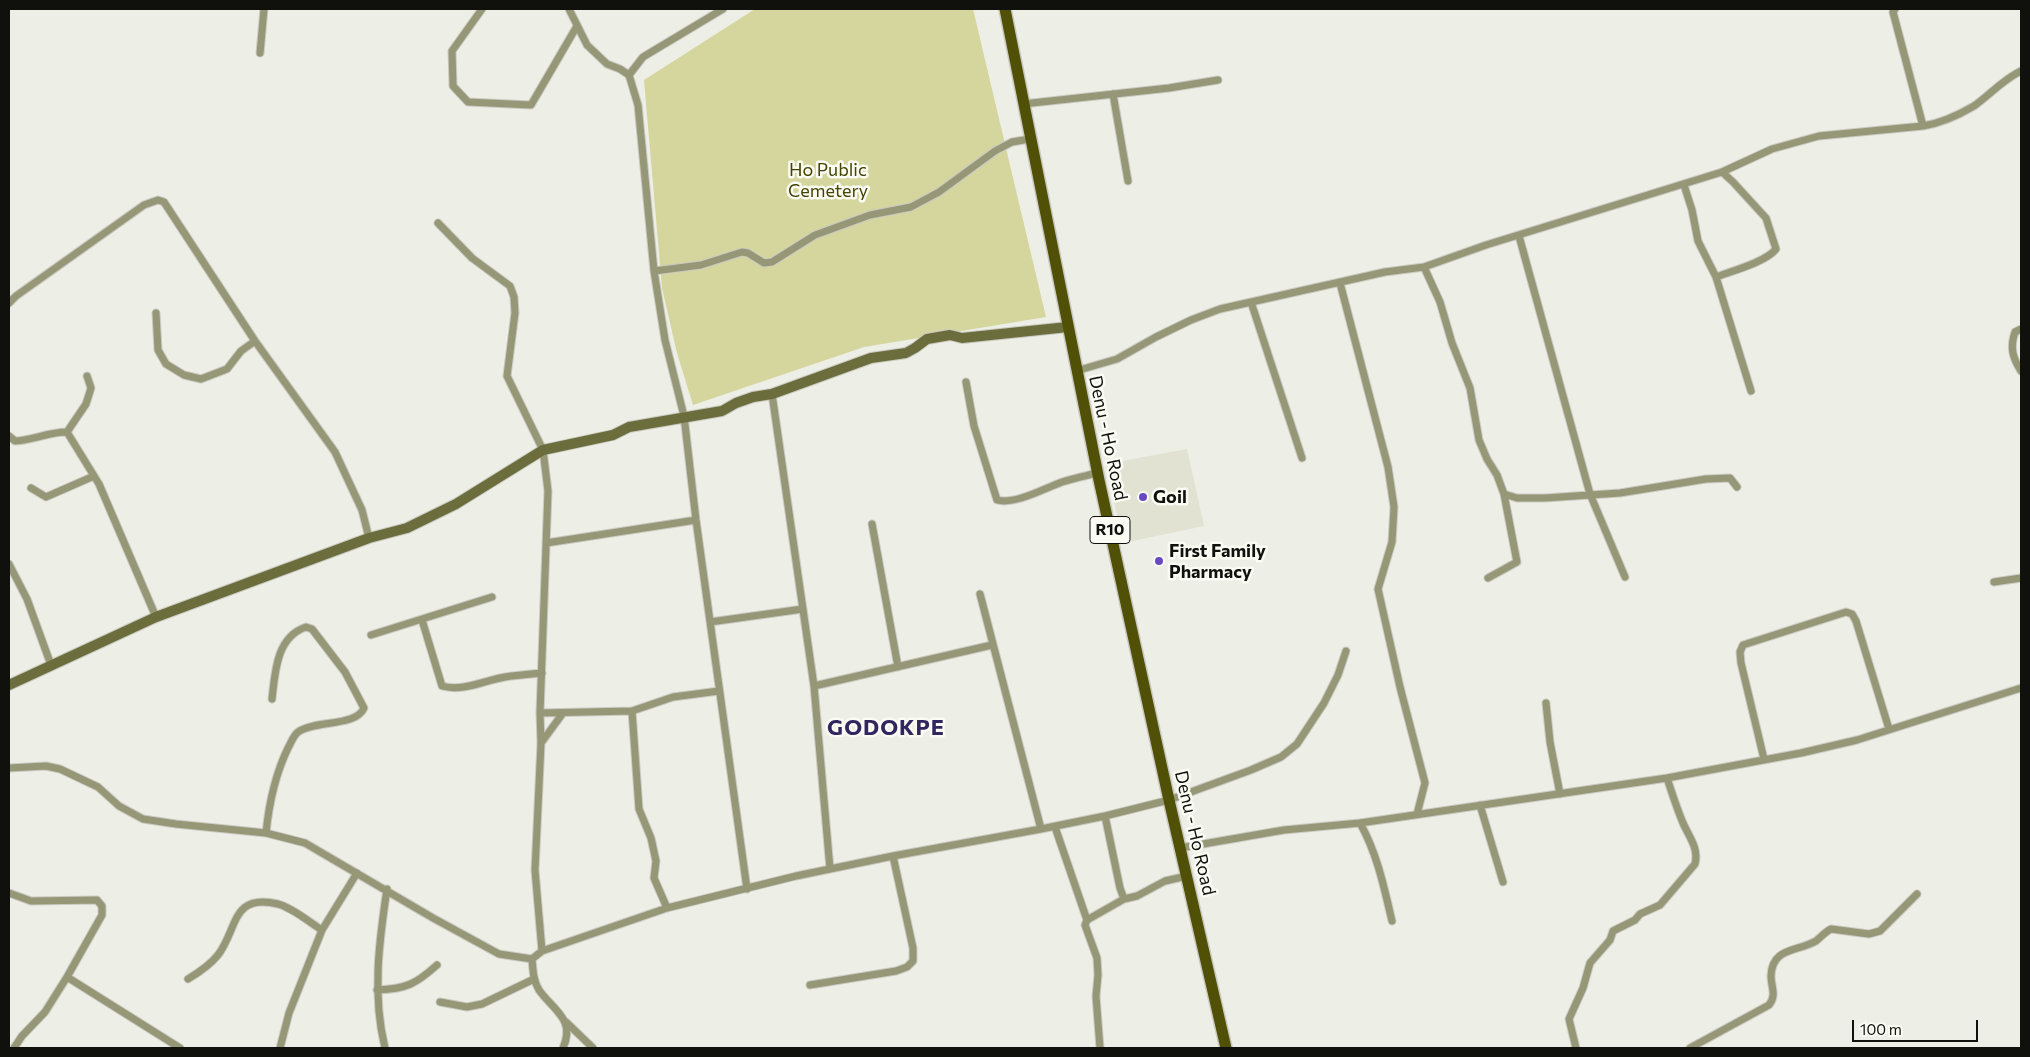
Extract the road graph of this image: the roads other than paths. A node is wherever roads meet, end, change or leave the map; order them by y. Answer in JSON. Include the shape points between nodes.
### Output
{"nodes":[{"id":1,"x":264,"y":9,"type":"edge"},
{"id":2,"x":482,"y":9,"type":"edge"},
{"id":3,"x":569,"y":9,"type":"edge"},
{"id":4,"x":723,"y":9,"type":"edge"},
{"id":5,"x":1005,"y":9,"type":"edge"},
{"id":6,"x":1893,"y":10,"type":"edge"},
{"id":7,"x":577,"y":26,"type":"junction"},
{"id":8,"x":260,"y":53,"type":"dead end"},
{"id":9,"x":2021,"y":71,"type":"edge"},
{"id":10,"x":629,"y":75,"type":"junction"},
{"id":11,"x":1218,"y":80,"type":"dead end"},
{"id":12,"x":1113,"y":94,"type":"junction"},
{"id":13,"x":1023,"y":104,"type":"junction"},
{"id":14,"x":1923,"y":126,"type":"junction"},
{"id":15,"x":1030,"y":139,"type":"junction"},
{"id":16,"x":1722,"y":172,"type":"junction"},
{"id":17,"x":1128,"y":181,"type":"dead end"},
{"id":18,"x":1684,"y":185,"type":"junction"},
{"id":19,"x":438,"y":223,"type":"dead end"},
{"id":20,"x":1519,"y":236,"type":"junction"},
{"id":21,"x":1424,"y":267,"type":"junction"},
{"id":22,"x":654,"y":271,"type":"junction"},
{"id":23,"x":1716,"y":277,"type":"junction"},
{"id":24,"x":1340,"y":283,"type":"junction"},
{"id":25,"x":1251,"y":302,"type":"junction"},
{"id":26,"x":9,"y":303,"type":"edge"},
{"id":27,"x":156,"y":314,"type":"dead end"},
{"id":28,"x":1068,"y":327,"type":"junction"},
{"id":29,"x":2021,"y":329,"type":"edge"},
{"id":30,"x":255,"y":341,"type":"junction"},
{"id":31,"x":1076,"y":371,"type":"junction"},
{"id":32,"x":2021,"y":371,"type":"edge"},
{"id":33,"x":87,"y":376,"type":"dead end"},
{"id":34,"x":966,"y":382,"type":"dead end"},
{"id":35,"x":1752,"y":391,"type":"dead end"},
{"id":36,"x":772,"y":394,"type":"junction"},
{"id":37,"x":684,"y":416,"type":"junction"},
{"id":38,"x":67,"y":432,"type":"junction"},
{"id":39,"x":9,"y":436,"type":"edge"},
{"id":40,"x":543,"y":450,"type":"junction"},
{"id":41,"x":1302,"y":458,"type":"dead end"},
{"id":42,"x":1097,"y":473,"type":"junction"},
{"id":43,"x":94,"y":476,"type":"junction"},
{"id":44,"x":1737,"y":487,"type":"dead end"},
{"id":45,"x":31,"y":488,"type":"dead end"},
{"id":46,"x":1504,"y":494,"type":"junction"},
{"id":47,"x":1590,"y":494,"type":"junction"},
{"id":48,"x":696,"y":520,"type":"junction"},
{"id":49,"x":872,"y":524,"type":"dead end"},
{"id":50,"x":369,"y":538,"type":"junction"},
{"id":51,"x":546,"y":543,"type":"junction"},
{"id":52,"x":9,"y":564,"type":"edge"},
{"id":53,"x":1625,"y":577,"type":"dead end"},
{"id":54,"x":1488,"y":578,"type":"dead end"},
{"id":55,"x":2021,"y":578,"type":"edge"},
{"id":56,"x":1994,"y":582,"type":"dead end"},
{"id":57,"x":980,"y":594,"type":"dead end"},
{"id":58,"x":492,"y":597,"type":"dead end"},
{"id":59,"x":803,"y":609,"type":"junction"},
{"id":60,"x":156,"y":617,"type":"junction"},
{"id":61,"x":422,"y":620,"type":"junction"},
{"id":62,"x":710,"y":622,"type":"junction"},
{"id":63,"x":371,"y":635,"type":"dead end"},
{"id":64,"x":992,"y":644,"type":"junction"},
{"id":65,"x":1346,"y":651,"type":"dead end"},
{"id":66,"x":51,"y":665,"type":"junction"},
{"id":67,"x":898,"y":667,"type":"junction"},
{"id":68,"x":542,"y":673,"type":"junction"},
{"id":69,"x":9,"y":684,"type":"edge"},
{"id":70,"x":814,"y":686,"type":"junction"},
{"id":71,"x":2021,"y":688,"type":"edge"},
{"id":72,"x":719,"y":691,"type":"junction"},
{"id":73,"x":272,"y":699,"type":"dead end"},
{"id":74,"x":1546,"y":703,"type":"dead end"},
{"id":75,"x":632,"y":711,"type":"junction"},
{"id":76,"x":540,"y":713,"type":"junction"},
{"id":77,"x":563,"y":713,"type":"junction"},
{"id":78,"x":1889,"y":729,"type":"junction"},
{"id":79,"x":541,"y":743,"type":"junction"},
{"id":80,"x":1764,"y":759,"type":"junction"},
{"id":81,"x":9,"y":768,"type":"edge"},
{"id":82,"x":1667,"y":778,"type":"junction"},
{"id":83,"x":1560,"y":794,"type":"junction"},
{"id":84,"x":1168,"y":800,"type":"junction"},
{"id":85,"x":1480,"y":805,"type":"junction"},
{"id":86,"x":1417,"y":814,"type":"junction"},
{"id":87,"x":1105,"y":816,"type":"junction"},
{"id":88,"x":1360,"y":823,"type":"junction"},
{"id":89,"x":1055,"y":826,"type":"junction"},
{"id":90,"x":1041,"y":830,"type":"junction"},
{"id":91,"x":266,"y":833,"type":"junction"},
{"id":92,"x":1180,"y":848,"type":"junction"},
{"id":93,"x":894,"y":856,"type":"junction"},
{"id":94,"x":830,"y":869,"type":"junction"},
{"id":95,"x":357,"y":873,"type":"junction"},
{"id":96,"x":1187,"y":876,"type":"junction"},
{"id":97,"x":1503,"y":882,"type":"dead end"},
{"id":98,"x":387,"y":889,"type":"junction"},
{"id":99,"x":747,"y":889,"type":"junction"},
{"id":100,"x":9,"y":893,"type":"edge"},
{"id":101,"x":1917,"y":894,"type":"dead end"},
{"id":102,"x":1124,"y":899,"type":"junction"},
{"id":103,"x":667,"y":908,"type":"junction"},
{"id":104,"x":1087,"y":920,"type":"junction"},
{"id":105,"x":1392,"y":921,"type":"dead end"},
{"id":106,"x":322,"y":930,"type":"junction"},
{"id":107,"x":542,"y":952,"type":"junction"},
{"id":108,"x":532,"y":959,"type":"junction"},
{"id":109,"x":437,"y":964,"type":"dead end"},
{"id":110,"x":67,"y":977,"type":"junction"},
{"id":111,"x":188,"y":979,"type":"dead end"},
{"id":112,"x":534,"y":979,"type":"junction"},
{"id":113,"x":810,"y":985,"type":"dead end"},
{"id":114,"x":377,"y":990,"type":"junction"},
{"id":115,"x":440,"y":1002,"type":"dead end"},
{"id":116,"x":566,"y":1022,"type":"junction"},
{"id":117,"x":280,"y":1045,"type":"edge"},
{"id":118,"x":14,"y":1048,"type":"edge"},
{"id":119,"x":180,"y":1048,"type":"edge"},
{"id":120,"x":275,"y":1048,"type":"edge"},
{"id":121,"x":385,"y":1048,"type":"edge"},
{"id":122,"x":563,"y":1048,"type":"edge"},
{"id":123,"x":593,"y":1048,"type":"edge"},
{"id":124,"x":1100,"y":1048,"type":"edge"},
{"id":125,"x":1226,"y":1048,"type":"edge"},
{"id":126,"x":1576,"y":1048,"type":"edge"},
{"id":127,"x":1690,"y":1048,"type":"edge"}],
"edges":[{"from":1,"to":8,"type":"street"},
{"from":2,"to":7,"type":"street","via":[[452,52],[453,86],[468,102],[531,105]]},
{"from":3,"to":7,"type":"street"},
{"from":4,"to":10,"type":"street","via":[[643,57]]},
{"from":5,"to":13,"type":"main road","name":"Denu - Ho Road","number":"R10"},
{"from":6,"to":14,"type":"street"},
{"from":7,"to":10,"type":"street","via":[[587,45],[607,64]]},
{"from":9,"to":14,"type":"street","via":[[1943,123]]},
{"from":10,"to":22,"type":"street","via":[[638,104]]},
{"from":11,"to":12,"type":"street"},
{"from":12,"to":13,"type":"street"},
{"from":12,"to":17,"type":"street"},
{"from":13,"to":15,"type":"main road","name":"Denu - Ho Road","number":"R10"},
{"from":14,"to":16,"type":"street","via":[[1819,136],[1772,149]]},
{"from":15,"to":22,"type":"street","via":[[1012,142],[995,151],[939,192],[911,207],[870,215],[815,235],[772,262],[764,263],[742,252],[701,265]]},
{"from":15,"to":28,"type":"main road","name":"Denu - Ho Road","number":"R10"},
{"from":16,"to":18,"type":"street"},
{"from":16,"to":23,"type":"street","via":[[1766,218],[1776,249],[1772,254]]},
{"from":18,"to":20,"type":"street"},
{"from":18,"to":23,"type":"street","via":[[1698,241]]},
{"from":19,"to":40,"type":"street","via":[[472,258],[510,286],[515,312],[507,376]]},
{"from":20,"to":21,"type":"street"},
{"from":20,"to":47,"type":"street"},
{"from":21,"to":24,"type":"street"},
{"from":21,"to":46,"type":"street","via":[[1440,302],[1470,388],[1479,440]]},
{"from":22,"to":37,"type":"street","via":[[665,340]]},
{"from":23,"to":35,"type":"street"},
{"from":24,"to":25,"type":"street"},
{"from":24,"to":86,"type":"street","via":[[1388,467],[1394,507],[1392,542],[1378,589],[1425,783]]},
{"from":25,"to":31,"type":"street","via":[[1190,320],[1117,359]]},
{"from":25,"to":41,"type":"street"},
{"from":26,"to":30,"type":"street","via":[[144,205],[158,200],[169,207]]},
{"from":27,"to":30,"type":"street","via":[[158,350],[166,364],[184,376],[201,379],[227,369],[241,351]]},
{"from":28,"to":31,"type":"main road","name":"Denu - Ho Road","number":"R10"},
{"from":28,"to":36,"type":"street","via":[[927,339],[906,353],[871,358]]},
{"from":29,"to":32,"type":"street","via":[[2011,343]]},
{"from":30,"to":50,"type":"street","via":[[335,452],[362,510]]},
{"from":31,"to":42,"type":"main road","name":"Denu - Ho Road","number":"R10"},
{"from":33,"to":38,"type":"street","via":[[91,388],[86,404]]},
{"from":34,"to":42,"type":"street","via":[[974,426],[997,500],[1033,494]]},
{"from":36,"to":37,"type":"street","via":[[753,397],[722,411]]},
{"from":36,"to":59,"type":"street"},
{"from":37,"to":40,"type":"street","via":[[629,426],[613,435]]},
{"from":37,"to":48,"type":"street"},
{"from":38,"to":39,"type":"street","via":[[15,441]]},
{"from":38,"to":43,"type":"street"},
{"from":40,"to":50,"type":"street","via":[[456,504],[407,528]]},
{"from":40,"to":51,"type":"street","via":[[548,491]]},
{"from":42,"to":84,"type":"main road","name":"Denu - Ho Road","number":"R10"},
{"from":43,"to":45,"type":"street","via":[[46,496]]},
{"from":43,"to":60,"type":"street"},
{"from":44,"to":47,"type":"street","via":[[1730,478],[1706,479],[1620,493]]},
{"from":46,"to":47,"type":"street","via":[[1526,498]]},
{"from":46,"to":54,"type":"street","via":[[1517,562]]},
{"from":47,"to":53,"type":"street"},
{"from":48,"to":51,"type":"street"},
{"from":48,"to":62,"type":"street"},
{"from":49,"to":67,"type":"street"},
{"from":50,"to":60,"type":"street"},
{"from":51,"to":68,"type":"street"},
{"from":52,"to":66,"type":"street","via":[[27,599]]},
{"from":55,"to":56,"type":"street"},
{"from":57,"to":64,"type":"street"},
{"from":58,"to":61,"type":"street"},
{"from":59,"to":62,"type":"street"},
{"from":59,"to":70,"type":"street"},
{"from":60,"to":66,"type":"street"},
{"from":61,"to":63,"type":"street"},
{"from":61,"to":68,"type":"street","via":[[442,686],[470,686],[505,677]]},
{"from":62,"to":72,"type":"street"},
{"from":64,"to":67,"type":"street"},
{"from":64,"to":90,"type":"street"},
{"from":65,"to":84,"type":"street","via":[[1324,703],[1305,734],[1289,752],[1251,770]]},
{"from":66,"to":69,"type":"street"},
{"from":67,"to":70,"type":"street"},
{"from":68,"to":76,"type":"street"},
{"from":70,"to":94,"type":"street"},
{"from":71,"to":78,"type":"street"},
{"from":72,"to":75,"type":"street","via":[[673,697]]},
{"from":72,"to":99,"type":"street"},
{"from":73,"to":91,"type":"street","via":[[276,664],[287,638],[306,627],[312,629],[345,672],[364,708],[356,717],[308,726],[296,734],[280,766]]},
{"from":74,"to":83,"type":"street"},
{"from":75,"to":77,"type":"street"},
{"from":75,"to":103,"type":"street","via":[[638,809],[651,838],[656,861],[654,878]]},
{"from":76,"to":77,"type":"street"},
{"from":76,"to":79,"type":"street"},
{"from":77,"to":79,"type":"street"},
{"from":78,"to":80,"type":"street","via":[[1857,740]]},
{"from":78,"to":80,"type":"street","via":[[1856,621],[1852,614],[1846,612],[1743,645],[1741,662]]},
{"from":79,"to":107,"type":"street","via":[[535,870]]},
{"from":80,"to":82,"type":"street"},
{"from":81,"to":91,"type":"street","via":[[46,766],[60,769],[98,787],[119,806],[143,818]]},
{"from":82,"to":83,"type":"street"},
{"from":82,"to":126,"type":"street","via":[[1693,842],[1695,864],[1660,905],[1613,931],[1610,940],[1590,964],[1569,1019]]},
{"from":83,"to":85,"type":"street"},
{"from":84,"to":87,"type":"street"},
{"from":84,"to":92,"type":"main road","name":"Denu - Ho Road","number":"R10"},
{"from":85,"to":86,"type":"street"},
{"from":85,"to":97,"type":"street"},
{"from":86,"to":88,"type":"street"},
{"from":87,"to":89,"type":"street"},
{"from":87,"to":102,"type":"street"},
{"from":88,"to":92,"type":"street","via":[[1284,830]]},
{"from":88,"to":105,"type":"street","via":[[1376,860]]},
{"from":89,"to":90,"type":"street"},
{"from":89,"to":104,"type":"street"},
{"from":90,"to":93,"type":"street"},
{"from":91,"to":95,"type":"street","via":[[305,843]]},
{"from":92,"to":96,"type":"main road","name":"Denu - Ho Road","number":"R10"},
{"from":93,"to":94,"type":"street"},
{"from":93,"to":113,"type":"street","via":[[913,961],[896,971]]},
{"from":94,"to":99,"type":"street"},
{"from":95,"to":98,"type":"street"},
{"from":95,"to":106,"type":"street"},
{"from":96,"to":102,"type":"street","via":[[1165,881]]},
{"from":96,"to":125,"type":"main road","name":"Denu - Ho Road","number":"R10"},
{"from":98,"to":108,"type":"street","via":[[499,954]]},
{"from":98,"to":114,"type":"street"},
{"from":99,"to":103,"type":"street"},
{"from":100,"to":110,"type":"street","via":[[31,901],[97,900],[102,906],[102,915]]},
{"from":101,"to":127,"type":"street","via":[[1880,931],[1869,934],[1831,929],[1817,940],[1784,952],[1772,964],[1774,993],[1770,1005]]},
{"from":102,"to":104,"type":"street"},
{"from":103,"to":107,"type":"street"},
{"from":104,"to":124,"type":"street","via":[[1085,926],[1097,958]]},
{"from":106,"to":111,"type":"street","via":[[279,904],[244,906],[218,954]]},
{"from":106,"to":117,"type":"street","via":[[307,963]]},
{"from":107,"to":108,"type":"street"},
{"from":108,"to":112,"type":"street"},
{"from":109,"to":114,"type":"street","via":[[420,981],[405,987]]},
{"from":110,"to":118,"type":"street","via":[[45,1012]]},
{"from":110,"to":119,"type":"street"},
{"from":112,"to":115,"type":"street","via":[[482,1004],[466,1007]]},
{"from":112,"to":116,"type":"street"},
{"from":114,"to":121,"type":"street"},
{"from":116,"to":122,"type":"street"},
{"from":116,"to":123,"type":"street"},
{"from":117,"to":120,"type":"street"}]}
